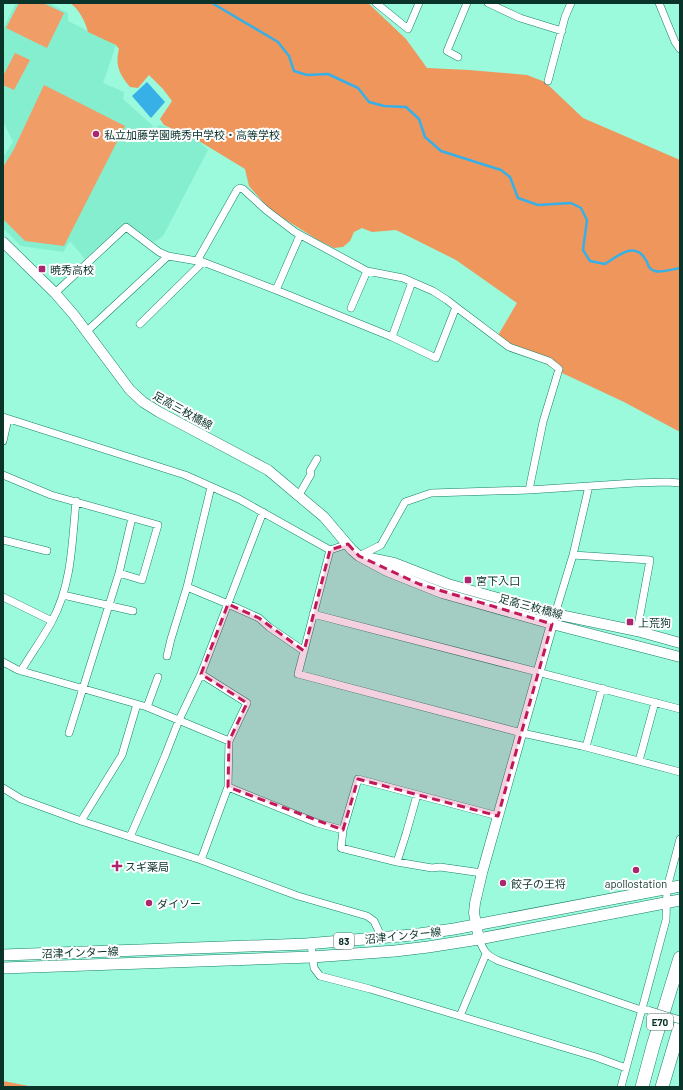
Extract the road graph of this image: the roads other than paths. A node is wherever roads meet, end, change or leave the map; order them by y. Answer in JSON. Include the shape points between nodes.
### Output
{"nodes":[{"id":1,"x":376,"y":3,"type":"edge"},
{"id":2,"x":419,"y":3,"type":"edge"},
{"id":3,"x":467,"y":3,"type":"edge"},
{"id":4,"x":488,"y":3,"type":"edge"},
{"id":5,"x":571,"y":3,"type":"edge"},
{"id":6,"x":659,"y":3,"type":"edge"},
{"id":7,"x":496,"y":5,"type":"edge"},
{"id":8,"x":562,"y":31,"type":"junction"},
{"id":9,"x":680,"y":49,"type":"edge"},
{"id":10,"x":458,"y":57,"type":"dead end"},
{"id":11,"x":548,"y":81,"type":"dead end"},
{"id":12,"x":300,"y":234,"type":"junction"},
{"id":13,"x":3,"y":242,"type":"edge"},
{"id":14,"x":168,"y":256,"type":"junction"},
{"id":15,"x":200,"y":262,"type":"junction"},
{"id":16,"x":367,"y":271,"type":"junction"},
{"id":17,"x":412,"y":282,"type":"junction"},
{"id":18,"x":276,"y":290,"type":"junction"},
{"id":19,"x":55,"y":293,"type":"junction"},
{"id":20,"x":456,"y":307,"type":"junction"},
{"id":21,"x":351,"y":308,"type":"dead end"},
{"id":22,"x":140,"y":324,"type":"dead end"},
{"id":23,"x":86,"y":332,"type":"junction"},
{"id":24,"x":392,"y":337,"type":"junction"},
{"id":25,"x":6,"y":418,"type":"edge"},
{"id":26,"x":3,"y":440,"type":"edge"},
{"id":27,"x":317,"y":458,"type":"dead end"},
{"id":28,"x":3,"y":475,"type":"edge"},
{"id":29,"x":680,"y":483,"type":"edge"},
{"id":30,"x":589,"y":486,"type":"junction"},
{"id":31,"x":211,"y":487,"type":"junction"},
{"id":32,"x":529,"y":490,"type":"junction"},
{"id":33,"x":299,"y":495,"type":"junction"},
{"id":34,"x":76,"y":501,"type":"junction"},
{"id":35,"x":263,"y":512,"type":"junction"},
{"id":36,"x":132,"y":518,"type":"junction"},
{"id":37,"x":3,"y":540,"type":"edge"},
{"id":38,"x":348,"y":544,"type":"junction"},
{"id":39,"x":330,"y":550,"type":"junction"},
{"id":40,"x":47,"y":551,"type":"dead end"},
{"id":41,"x":573,"y":555,"type":"junction"},
{"id":42,"x":359,"y":556,"type":"junction"},
{"id":43,"x":119,"y":573,"type":"junction"},
{"id":44,"x":187,"y":587,"type":"junction"},
{"id":45,"x":63,"y":595,"type":"junction"},
{"id":46,"x":3,"y":597,"type":"edge"},
{"id":47,"x":228,"y":604,"type":"junction"},
{"id":48,"x":108,"y":605,"type":"junction"},
{"id":49,"x":134,"y":611,"type":"dead end"},
{"id":50,"x":313,"y":614,"type":"junction"},
{"id":51,"x":555,"y":614,"type":"junction"},
{"id":52,"x":52,"y":621,"type":"junction"},
{"id":53,"x":552,"y":624,"type":"junction"},
{"id":54,"x":637,"y":631,"type":"junction"},
{"id":55,"x":680,"y":643,"type":"edge"},
{"id":56,"x":304,"y":651,"type":"junction"},
{"id":57,"x":167,"y":656,"type":"dead end"},
{"id":58,"x":680,"y":657,"type":"edge"},
{"id":59,"x":3,"y":662,"type":"edge"},
{"id":60,"x":21,"y":671,"type":"junction"},
{"id":61,"x":539,"y":672,"type":"junction"},
{"id":62,"x":201,"y":674,"type":"junction"},
{"id":63,"x":158,"y":678,"type":"dead end"},
{"id":64,"x":602,"y":688,"type":"junction"},
{"id":65,"x":83,"y":689,"type":"junction"},
{"id":66,"x":655,"y":702,"type":"junction"},
{"id":67,"x":137,"y":704,"type":"junction"},
{"id":68,"x":146,"y":707,"type":"junction"},
{"id":69,"x":680,"y":709,"type":"edge"},
{"id":70,"x":178,"y":720,"type":"junction"},
{"id":71,"x":69,"y":733,"type":"dead end"},
{"id":72,"x":522,"y":733,"type":"junction"},
{"id":73,"x":229,"y":741,"type":"junction"},
{"id":74,"x":586,"y":747,"type":"junction"},
{"id":75,"x":639,"y":761,"type":"junction"},
{"id":76,"x":680,"y":772,"type":"edge"},
{"id":77,"x":228,"y":787,"type":"junction"},
{"id":78,"x":3,"y":788,"type":"edge"},
{"id":79,"x":3,"y":795,"type":"edge"},
{"id":80,"x":417,"y":795,"type":"junction"},
{"id":81,"x":21,"y":799,"type":"junction"},
{"id":82,"x":498,"y":816,"type":"junction"},
{"id":83,"x":81,"y":821,"type":"junction"},
{"id":84,"x":343,"y":830,"type":"junction"},
{"id":85,"x":130,"y":837,"type":"junction"},
{"id":86,"x":680,"y":840,"type":"edge"},
{"id":87,"x":201,"y":860,"type":"junction"},
{"id":88,"x":397,"y":862,"type":"junction"},
{"id":89,"x":482,"y":873,"type":"junction"},
{"id":90,"x":680,"y":886,"type":"edge"},
{"id":91,"x":667,"y":888,"type":"junction"},
{"id":92,"x":680,"y":900,"type":"edge"},
{"id":93,"x":667,"y":903,"type":"junction"},
{"id":94,"x":476,"y":925,"type":"junction"},
{"id":95,"x":382,"y":938,"type":"junction"},
{"id":96,"x":479,"y":939,"type":"junction"},
{"id":97,"x":311,"y":944,"type":"junction"},
{"id":98,"x":486,"y":954,"type":"junction"},
{"id":99,"x":3,"y":955,"type":"edge"},
{"id":100,"x":312,"y":957,"type":"junction"},
{"id":101,"x":680,"y":958,"type":"edge"},
{"id":102,"x":3,"y":968,"type":"edge"},
{"id":103,"x":644,"y":1010,"type":"junction"},
{"id":104,"x":460,"y":1016,"type":"junction"},
{"id":105,"x":680,"y":1020,"type":"edge"},
{"id":106,"x":680,"y":1026,"type":"edge"},
{"id":107,"x":626,"y":1068,"type":"junction"},
{"id":108,"x":621,"y":1087,"type":"edge"},
{"id":109,"x":642,"y":1087,"type":"edge"},
{"id":110,"x":662,"y":1087,"type":"edge"}],
"edges":[{"from":1,"to":2,"type":"street","via":[[408,29]]},
{"from":3,"to":10,"type":"street","via":[[447,51]]},
{"from":4,"to":7,"type":"street"},
{"from":5,"to":8,"type":"street"},
{"from":6,"to":9,"type":"street"},
{"from":7,"to":8,"type":"street","via":[[520,18]]},
{"from":8,"to":11,"type":"street"},
{"from":12,"to":15,"type":"street","via":[[240,188]]},
{"from":12,"to":16,"type":"street"},
{"from":12,"to":18,"type":"street"},
{"from":13,"to":19,"type":"main road","name":"足高三枚橋線"},
{"from":14,"to":15,"type":"street"},
{"from":14,"to":19,"type":"street","via":[[126,227]]},
{"from":14,"to":23,"type":"street"},
{"from":15,"to":18,"type":"street"},
{"from":15,"to":22,"type":"street"},
{"from":16,"to":17,"type":"street"},
{"from":16,"to":21,"type":"street"},
{"from":17,"to":20,"type":"street","via":[[434,291]]},
{"from":17,"to":24,"type":"street"},
{"from":18,"to":24,"type":"street"},
{"from":19,"to":23,"type":"main road","name":"足高三枚橋線"},
{"from":20,"to":24,"type":"street","via":[[436,358]]},
{"from":20,"to":32,"type":"street","via":[[509,346],[550,361],[559,369],[543,422]]},
{"from":23,"to":33,"type":"main road","name":"足高三枚橋線","via":[[130,390],[143,402],[268,470]]},
{"from":25,"to":26,"type":"street"},
{"from":25,"to":31,"type":"street","via":[[185,475]]},
{"from":27,"to":33,"type":"street"},
{"from":28,"to":34,"type":"street","via":[[51,495]]},
{"from":29,"to":30,"type":"street"},
{"from":30,"to":32,"type":"street"},
{"from":30,"to":41,"type":"street"},
{"from":31,"to":35,"type":"street"},
{"from":31,"to":44,"type":"street"},
{"from":32,"to":42,"type":"street","via":[[431,493],[405,502],[381,545]]},
{"from":33,"to":38,"type":"main road","name":"足高三枚橋線","via":[[324,517]]},
{"from":34,"to":36,"type":"street"},
{"from":34,"to":45,"type":"street","via":[[71,565]]},
{"from":35,"to":39,"type":"street"},
{"from":35,"to":47,"type":"street"},
{"from":36,"to":43,"type":"street"},
{"from":36,"to":43,"type":"street","via":[[158,525],[142,580]]},
{"from":37,"to":40,"type":"street"},
{"from":38,"to":39,"type":"street"},
{"from":38,"to":42,"type":"main road","name":"足高三枚橋線"},
{"from":39,"to":50,"type":"street"},
{"from":41,"to":51,"type":"street"},
{"from":41,"to":54,"type":"street","via":[[650,560]]},
{"from":42,"to":51,"type":"main road","name":"足高三枚橋線","via":[[394,563],[448,584]]},
{"from":42,"to":53,"type":"main road","name":"足高三枚橋線","via":[[387,571],[442,593]]},
{"from":43,"to":48,"type":"street"},
{"from":44,"to":47,"type":"street"},
{"from":44,"to":57,"type":"street"},
{"from":45,"to":48,"type":"street"},
{"from":45,"to":52,"type":"street"},
{"from":46,"to":52,"type":"street"},
{"from":47,"to":56,"type":"street","via":[[259,618]]},
{"from":47,"to":62,"type":"street"},
{"from":48,"to":49,"type":"street"},
{"from":48,"to":65,"type":"street"},
{"from":50,"to":56,"type":"street"},
{"from":50,"to":61,"type":"street"},
{"from":51,"to":53,"type":"street"},
{"from":51,"to":54,"type":"main road","name":"足高三枚橋線"},
{"from":52,"to":60,"type":"street"},
{"from":53,"to":58,"type":"main road","name":"足高三枚橋線"},
{"from":53,"to":61,"type":"main road"},
{"from":54,"to":55,"type":"main road","name":"足高三枚橋線"},
{"from":56,"to":72,"type":"street","via":[[298,674]]},
{"from":59,"to":60,"type":"street"},
{"from":60,"to":65,"type":"street"},
{"from":61,"to":64,"type":"street"},
{"from":61,"to":72,"type":"main road"},
{"from":62,"to":70,"type":"street"},
{"from":62,"to":73,"type":"street","via":[[247,703]]},
{"from":63,"to":68,"type":"street"},
{"from":64,"to":66,"type":"street"},
{"from":64,"to":74,"type":"street"},
{"from":65,"to":67,"type":"street"},
{"from":65,"to":71,"type":"street"},
{"from":66,"to":69,"type":"street"},
{"from":66,"to":75,"type":"street"},
{"from":67,"to":68,"type":"street"},
{"from":67,"to":83,"type":"street","via":[[122,755]]},
{"from":68,"to":70,"type":"street"},
{"from":70,"to":73,"type":"street"},
{"from":70,"to":85,"type":"street"},
{"from":72,"to":74,"type":"street"},
{"from":72,"to":82,"type":"main road"},
{"from":73,"to":77,"type":"street"},
{"from":74,"to":75,"type":"street"},
{"from":75,"to":76,"type":"street"},
{"from":77,"to":84,"type":"street","via":[[317,823]]},
{"from":77,"to":87,"type":"street"},
{"from":78,"to":81,"type":"street"},
{"from":79,"to":81,"type":"street"},
{"from":80,"to":82,"type":"street"},
{"from":80,"to":84,"type":"street","via":[[358,779]]},
{"from":80,"to":88,"type":"street"},
{"from":81,"to":83,"type":"street"},
{"from":82,"to":89,"type":"main road"},
{"from":83,"to":85,"type":"street"},
{"from":84,"to":88,"type":"street","via":[[341,848]]},
{"from":85,"to":87,"type":"street"},
{"from":86,"to":91,"type":"street"},
{"from":87,"to":95,"type":"street","via":[[298,896],[367,916],[374,921]]},
{"from":88,"to":89,"type":"street"},
{"from":89,"to":94,"type":"main road","via":[[475,903]]},
{"from":90,"to":91,"type":"main road","name":"沼津インター線","number":"83"},
{"from":91,"to":93,"type":"street"},
{"from":91,"to":94,"type":"main road","name":"沼津インター線","number":"83"},
{"from":92,"to":93,"type":"main road","name":"沼津インター線","number":"83"},
{"from":93,"to":96,"type":"main road","name":"沼津インター線","number":"83"},
{"from":93,"to":103,"type":"street","via":[[666,920]]},
{"from":94,"to":95,"type":"main road","name":"沼津インター線","number":"83"},
{"from":94,"to":96,"type":"main road"},
{"from":95,"to":97,"type":"main road","name":"沼津インター線","number":"83"},
{"from":96,"to":98,"type":"street"},
{"from":96,"to":100,"type":"main road","name":"沼津インター線","number":"83","via":[[408,949]]},
{"from":97,"to":99,"type":"main road","name":"沼津インター線","number":"83"},
{"from":97,"to":100,"type":"street"},
{"from":98,"to":103,"type":"street","via":[[499,961]]},
{"from":98,"to":104,"type":"street"},
{"from":100,"to":102,"type":"main road","name":"沼津インター線","number":"83"},
{"from":100,"to":104,"type":"street","via":[[314,968],[320,976]]},
{"from":101,"to":109,"type":"highway","number":"E70"},
{"from":103,"to":105,"type":"street","bridge":true},
{"from":103,"to":107,"type":"street"},
{"from":104,"to":107,"type":"street"},
{"from":106,"to":110,"type":"highway","number":"E70"},
{"from":107,"to":108,"type":"street"}]}
